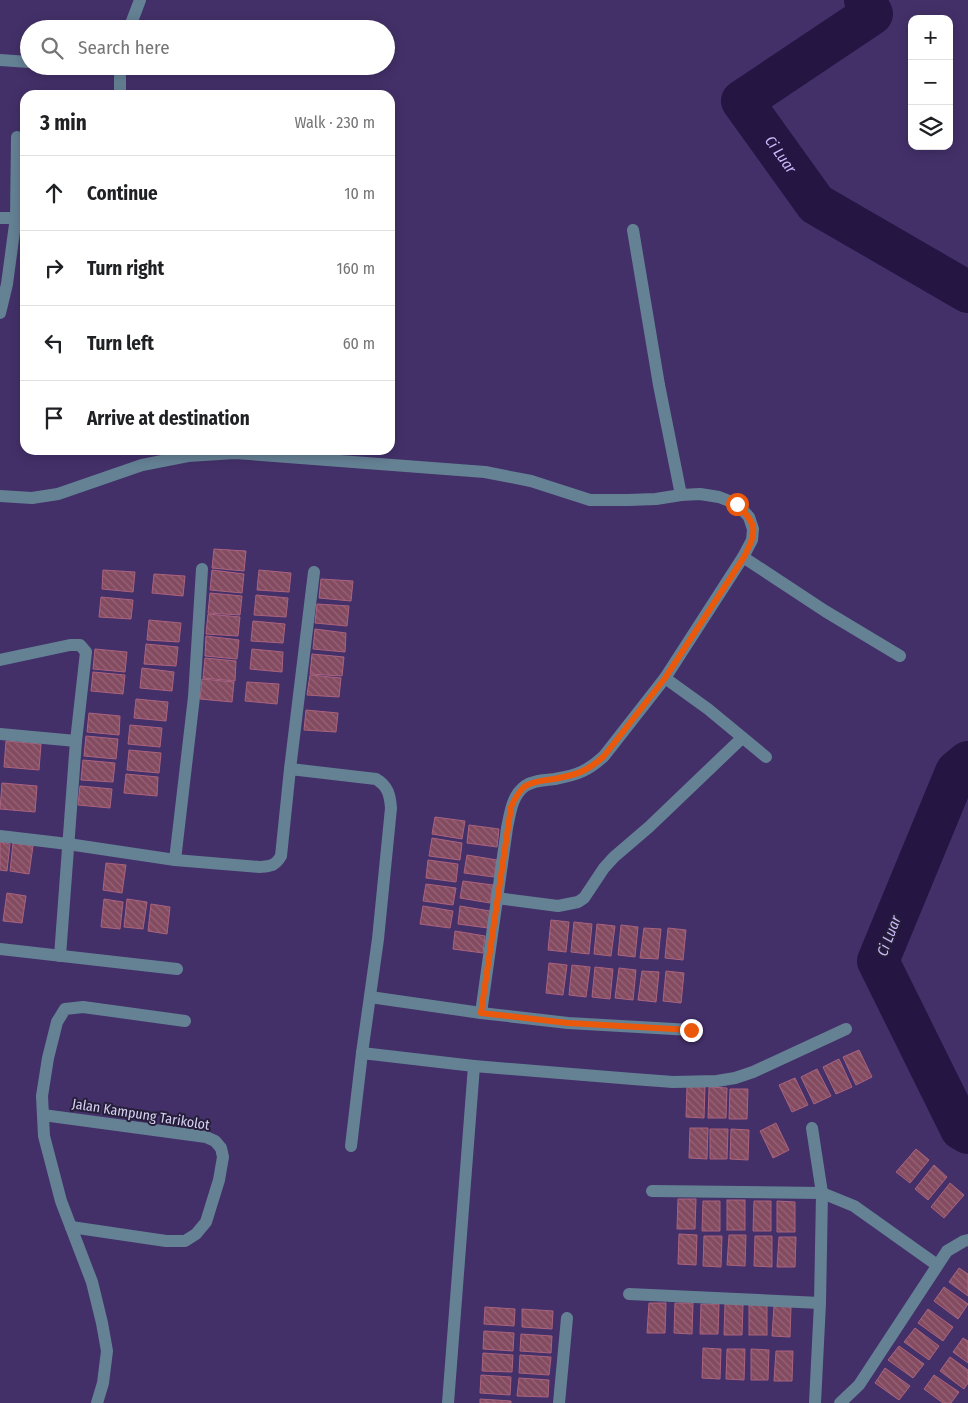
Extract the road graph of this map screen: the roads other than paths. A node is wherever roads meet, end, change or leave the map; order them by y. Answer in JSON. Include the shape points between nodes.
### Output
{"nodes":[{"id":1,"x":140,"y":0,"type":"edge"},
{"id":2,"x":132,"y":20,"type":"edge"},
{"id":3,"x":0,"y":60,"type":"edge"},
{"id":4,"x":20,"y":61,"type":"edge"},
{"id":5,"x":120,"y":75,"type":"edge"},
{"id":6,"x":120,"y":90,"type":"edge"},
{"id":7,"x":18,"y":137,"type":"dead end"},
{"id":8,"x":0,"y":218,"type":"edge"},
{"id":9,"x":20,"y":218,"type":"edge"},
{"id":10,"x":633,"y":230,"type":"dead end"},
{"id":11,"x":0,"y":313,"type":"edge"},
{"id":12,"x":204,"y":455,"type":"edge"},
{"id":13,"x":261,"y":455,"type":"edge"},
{"id":14,"x":681,"y":495,"type":"junction"},
{"id":15,"x":0,"y":496,"type":"edge"},
{"id":16,"x":744,"y":557,"type":"junction"},
{"id":17,"x":202,"y":569,"type":"dead end"},
{"id":18,"x":314,"y":572,"type":"dead end"},
{"id":19,"x":900,"y":656,"type":"dead end"},
{"id":20,"x":0,"y":660,"type":"edge"},
{"id":21,"x":665,"y":678,"type":"junction"},
{"id":22,"x":0,"y":734,"type":"edge"},
{"id":23,"x":742,"y":738,"type":"junction"},
{"id":24,"x":76,"y":741,"type":"junction"},
{"id":25,"x":766,"y":757,"type":"dead end"},
{"id":26,"x":290,"y":769,"type":"junction"},
{"id":27,"x":0,"y":836,"type":"edge"},
{"id":28,"x":68,"y":844,"type":"junction"},
{"id":29,"x":175,"y":860,"type":"junction"},
{"id":30,"x":497,"y":898,"type":"junction"},
{"id":31,"x":0,"y":949,"type":"edge"},
{"id":32,"x":60,"y":956,"type":"junction"},
{"id":33,"x":177,"y":969,"type":"dead end"},
{"id":34,"x":370,"y":997,"type":"junction"},
{"id":35,"x":481,"y":1013,"type":"junction"},
{"id":36,"x":185,"y":1022,"type":"dead end"},
{"id":37,"x":846,"y":1029,"type":"dead end"},
{"id":38,"x":691,"y":1030,"type":"dead end"},
{"id":39,"x":362,"y":1053,"type":"junction"},
{"id":40,"x":474,"y":1066,"type":"junction"},
{"id":41,"x":43,"y":1115,"type":"junction"},
{"id":42,"x":812,"y":1128,"type":"dead end"},
{"id":43,"x":351,"y":1146,"type":"dead end"},
{"id":44,"x":652,"y":1190,"type":"dead end"},
{"id":45,"x":822,"y":1193,"type":"junction"},
{"id":46,"x":71,"y":1227,"type":"junction"},
{"id":47,"x":968,"y":1240,"type":"edge"},
{"id":48,"x":937,"y":1265,"type":"junction"},
{"id":49,"x":629,"y":1294,"type":"dead end"},
{"id":50,"x":820,"y":1303,"type":"junction"},
{"id":51,"x":567,"y":1318,"type":"dead end"},
{"id":52,"x":97,"y":1403,"type":"edge"},
{"id":53,"x":448,"y":1403,"type":"edge"},
{"id":54,"x":559,"y":1403,"type":"edge"},
{"id":55,"x":815,"y":1403,"type":"edge"},
{"id":56,"x":840,"y":1403,"type":"edge"}],
"edges":[{"from":1,"to":2,"type":"street"},
{"from":3,"to":4,"type":"street"},
{"from":5,"to":6,"type":"street"},
{"from":7,"to":9,"type":"street"},
{"from":8,"to":9,"type":"street"},
{"from":9,"to":11,"type":"street"},
{"from":10,"to":14,"type":"street"},
{"from":12,"to":15,"type":"street","via":[[142,465],[58,494],[32,498]]},
{"from":13,"to":14,"type":"street","via":[[485,472],[531,481],[590,500],[656,499]]},
{"from":14,"to":16,"type":"street","via":[[719,497],[737,504],[749,517],[753,529]]},
{"from":16,"to":19,"type":"street"},
{"from":16,"to":21,"type":"street"},
{"from":17,"to":29,"type":"street","via":[[194,697]]},
{"from":18,"to":26,"type":"street"},
{"from":20,"to":24,"type":"street","via":[[80,645],[86,652]]},
{"from":21,"to":23,"type":"street"},
{"from":21,"to":30,"type":"street","via":[[594,766],[581,773],[525,786],[517,795],[509,814]]},
{"from":22,"to":24,"type":"street"},
{"from":23,"to":25,"type":"street"},
{"from":23,"to":30,"type":"street","via":[[614,857],[578,902],[558,906]]},
{"from":24,"to":28,"type":"street"},
{"from":26,"to":29,"type":"street","via":[[282,856],[277,863],[260,867]]},
{"from":26,"to":34,"type":"street","via":[[376,779],[387,787],[391,808]]},
{"from":27,"to":28,"type":"street"},
{"from":28,"to":29,"type":"street"},
{"from":28,"to":32,"type":"street"},
{"from":30,"to":35,"type":"street"},
{"from":31,"to":32,"type":"street"},
{"from":32,"to":33,"type":"street"},
{"from":34,"to":35,"type":"street"},
{"from":34,"to":39,"type":"street"},
{"from":35,"to":38,"type":"street","via":[[568,1023]]},
{"from":36,"to":41,"type":"street","via":[[83,1007],[65,1009],[57,1022],[48,1058],[42,1096]]},
{"from":37,"to":40,"type":"street","via":[[753,1072],[717,1081],[673,1082]]},
{"from":39,"to":40,"type":"street"},
{"from":39,"to":43,"type":"street"},
{"from":40,"to":53,"type":"street"},
{"from":41,"to":46,"type":"street","via":[[44,1136]]},
{"from":41,"to":46,"type":"street","name":"Jalan Kampung Tarikolot","via":[[206,1137],[221,1148],[223,1157],[219,1180],[206,1222],[196,1234],[185,1240],[166,1241]]},
{"from":42,"to":45,"type":"street"},
{"from":44,"to":45,"type":"street"},
{"from":45,"to":48,"type":"street","via":[[854,1206]]},
{"from":45,"to":50,"type":"street"},
{"from":46,"to":52,"type":"street","via":[[92,1282],[107,1351]]},
{"from":47,"to":48,"type":"street","via":[[947,1252]]},
{"from":48,"to":56,"type":"street","via":[[859,1385]]},
{"from":49,"to":50,"type":"street"},
{"from":50,"to":55,"type":"street"},
{"from":51,"to":54,"type":"street"}]}
